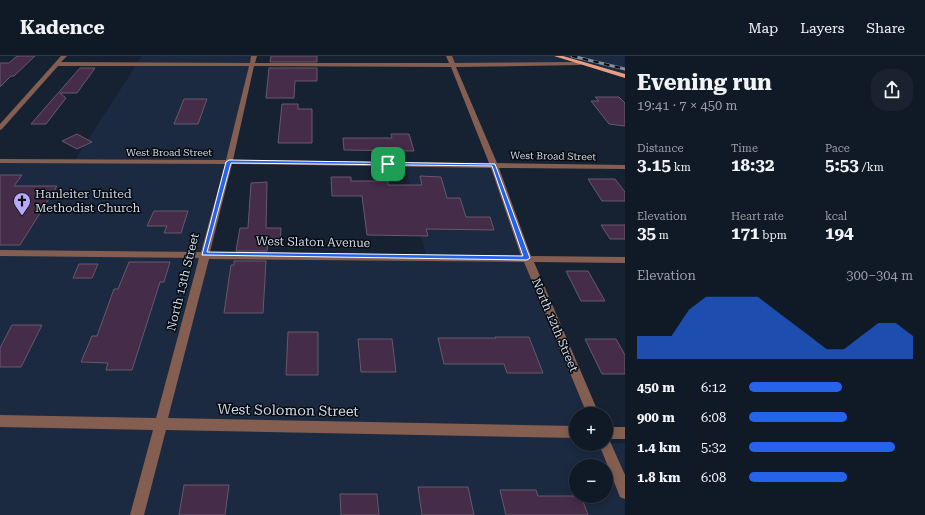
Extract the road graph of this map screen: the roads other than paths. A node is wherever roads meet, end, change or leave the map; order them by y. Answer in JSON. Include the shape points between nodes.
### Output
{"nodes":[{"id":1,"x":64,"y":56,"type":"edge"},
{"id":2,"x":557,"y":56,"type":"edge"},
{"id":3,"x":253,"y":60,"type":"edge"},
{"id":4,"x":451,"y":60,"type":"edge"},
{"id":5,"x":580,"y":63,"type":"junction"},
{"id":6,"x":57,"y":64,"type":"junction"},
{"id":7,"x":625,"y":76,"type":"edge"},
{"id":8,"x":0,"y":128,"type":"edge"},
{"id":9,"x":0,"y":161,"type":"edge"},
{"id":10,"x":229,"y":162,"type":"junction"},
{"id":11,"x":494,"y":165,"type":"junction"},
{"id":12,"x":625,"y":167,"type":"edge"},
{"id":13,"x":0,"y":253,"type":"edge"},
{"id":14,"x":204,"y":254,"type":"junction"},
{"id":15,"x":527,"y":258,"type":"junction"},
{"id":16,"x":625,"y":260,"type":"edge"},
{"id":17,"x":590,"y":407,"type":"edge"},
{"id":18,"x":0,"y":421,"type":"edge"},
{"id":19,"x":160,"y":424,"type":"junction"},
{"id":20,"x":569,"y":432,"type":"edge"},
{"id":21,"x":613,"y":433,"type":"edge"},
{"id":22,"x":625,"y":433,"type":"edge"},
{"id":23,"x":609,"y":451,"type":"edge"},
{"id":24,"x":625,"y":492,"type":"edge"},
{"id":25,"x":137,"y":515,"type":"edge"}],
"edges":[{"from":1,"to":6,"type":"street"},
{"from":2,"to":5,"type":"main road"},
{"from":3,"to":4,"type":"street"},
{"from":3,"to":6,"type":"street"},
{"from":3,"to":10,"type":"street","name":"North 13th Street"},
{"from":4,"to":5,"type":"street"},
{"from":4,"to":11,"type":"street","name":"North 12th Street"},
{"from":5,"to":7,"type":"main road"},
{"from":6,"to":8,"type":"street"},
{"from":9,"to":10,"type":"street","name":"West Broad Street"},
{"from":10,"to":11,"type":"street","name":"West Broad Street"},
{"from":10,"to":14,"type":"street","name":"North 13th Street"},
{"from":11,"to":12,"type":"street","name":"West Broad Street"},
{"from":11,"to":15,"type":"street","name":"North 12th Street"},
{"from":13,"to":14,"type":"street","name":"West Slaton Avenue"},
{"from":14,"to":15,"type":"street","name":"West Slaton Avenue"},
{"from":14,"to":19,"type":"street","name":"North 13th Street"},
{"from":15,"to":16,"type":"street","name":"West Slaton Avenue"},
{"from":15,"to":17,"type":"street","name":"North 12th Street"},
{"from":18,"to":19,"type":"street","name":"West Solomon Street"},
{"from":19,"to":20,"type":"street","name":"West Solomon Street"},
{"from":19,"to":25,"type":"street","name":"North 13th Street"},
{"from":21,"to":22,"type":"street"},
{"from":23,"to":24,"type":"street"}]}
